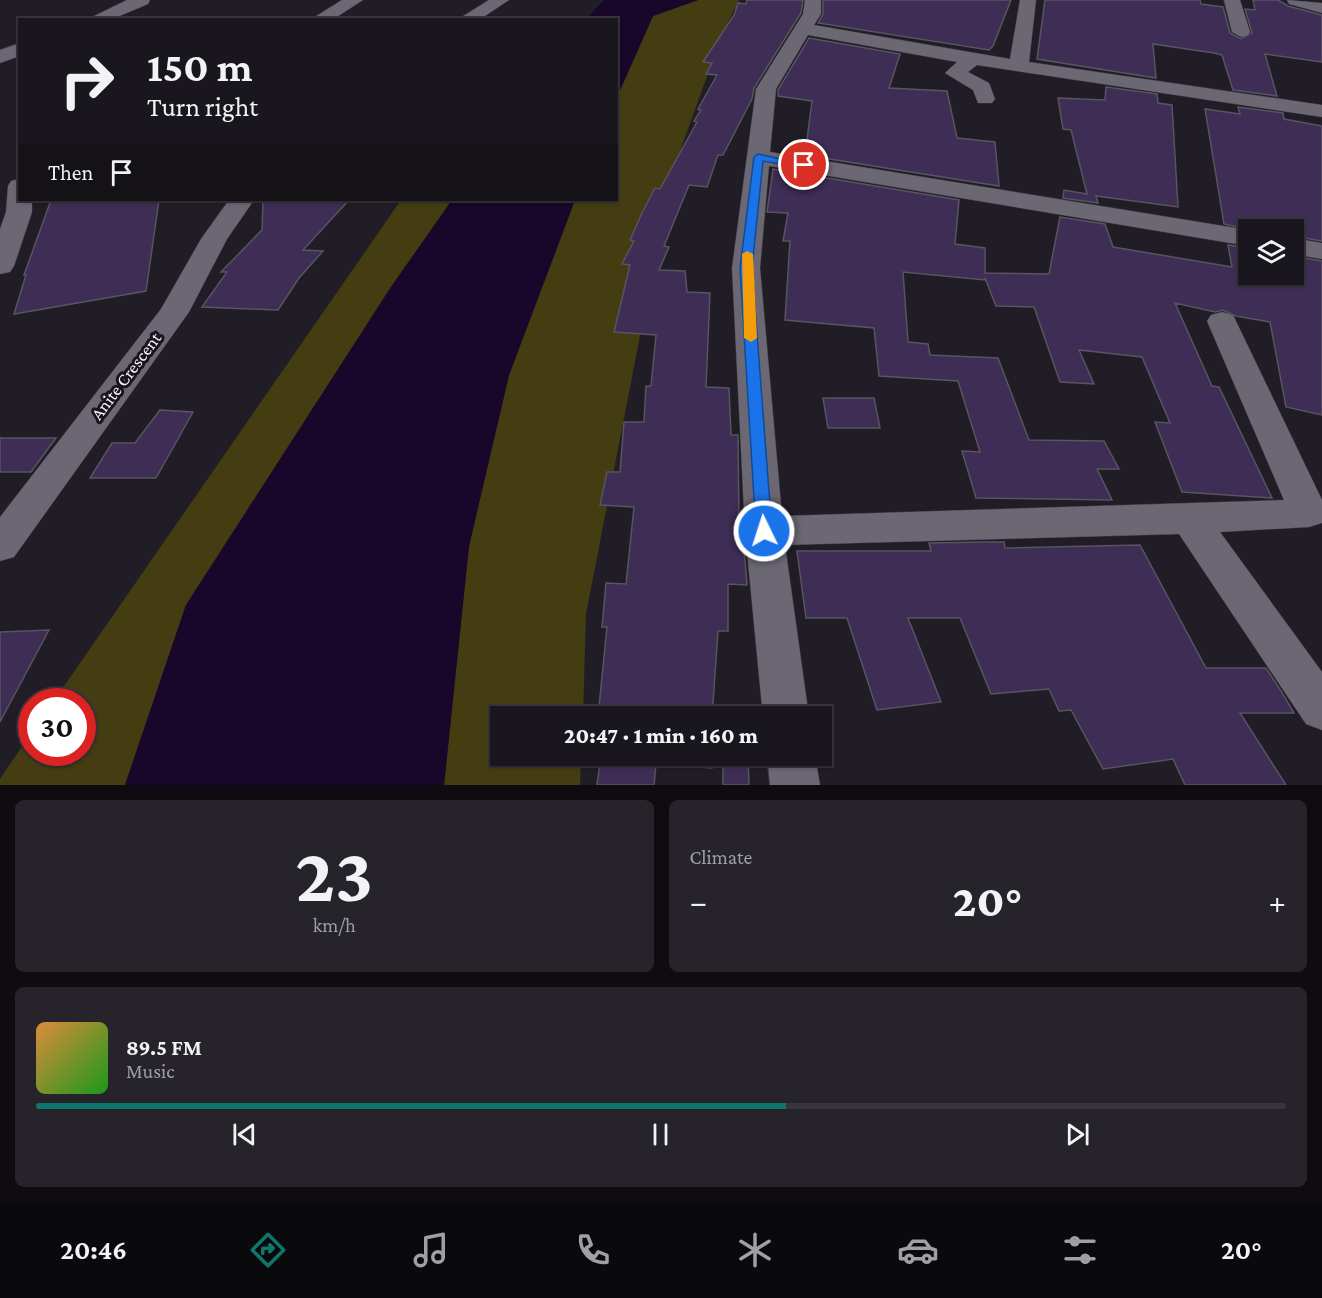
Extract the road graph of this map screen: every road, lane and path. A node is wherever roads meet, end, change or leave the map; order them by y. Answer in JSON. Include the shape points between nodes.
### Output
{"nodes":[{"id":1,"x":142,"y":0,"type":"edge"},
{"id":2,"x":355,"y":0,"type":"edge"},
{"id":3,"x":501,"y":0,"type":"edge"},
{"id":4,"x":1028,"y":0,"type":"edge"},
{"id":5,"x":1232,"y":0,"type":"edge"},
{"id":6,"x":1295,"y":0,"type":"edge"},
{"id":7,"x":1322,"y":8,"type":"edge"},
{"id":8,"x":807,"y":14,"type":"edge"},
{"id":9,"x":99,"y":18,"type":"edge"},
{"id":10,"x":322,"y":18,"type":"edge"},
{"id":11,"x":469,"y":18,"type":"edge"},
{"id":12,"x":1241,"y":32,"type":"dead end"},
{"id":13,"x":18,"y":50,"type":"edge"},
{"id":14,"x":0,"y":57,"type":"edge"},
{"id":15,"x":973,"y":59,"type":"junction"},
{"id":16,"x":1019,"y":65,"type":"junction"},
{"id":17,"x":985,"y":99,"type":"dead end"},
{"id":18,"x":1322,"y":111,"type":"edge"},
{"id":19,"x":758,"y":157,"type":"junction"},
{"id":20,"x":19,"y":201,"type":"edge"},
{"id":21,"x":241,"y":201,"type":"edge"},
{"id":22,"x":1238,"y":236,"type":"edge"},
{"id":23,"x":1304,"y":248,"type":"edge"},
{"id":24,"x":1322,"y":251,"type":"edge"},
{"id":25,"x":0,"y":266,"type":"edge"},
{"id":26,"x":1222,"y":321,"type":"dead end"},
{"id":27,"x":1189,"y":519,"type":"junction"},
{"id":28,"x":764,"y":531,"type":"junction"},
{"id":29,"x":0,"y":546,"type":"edge"},
{"id":30,"x":785,"y":706,"type":"edge"},
{"id":31,"x":1322,"y":709,"type":"edge"},
{"id":32,"x":792,"y":766,"type":"edge"},
{"id":33,"x":795,"y":785,"type":"edge"}],
"edges":[{"from":1,"to":9,"type":"street"},
{"from":2,"to":10,"type":"street"},
{"from":3,"to":11,"type":"street"},
{"from":4,"to":16,"type":"street"},
{"from":5,"to":12,"type":"street"},
{"from":6,"to":7,"type":"street"},
{"from":8,"to":15,"type":"street"},
{"from":8,"to":19,"type":"street","via":[[766,89]]},
{"from":13,"to":14,"type":"street"},
{"from":15,"to":16,"type":"street"},
{"from":15,"to":17,"type":"street","via":[[955,73],[981,87]]},
{"from":16,"to":18,"type":"street"},
{"from":19,"to":22,"type":"street"},
{"from":19,"to":28,"type":"street","via":[[746,268]]},
{"from":20,"to":25,"type":"street"},
{"from":21,"to":29,"type":"street","name":"Anite Crescent","via":[[214,239],[174,312]]},
{"from":23,"to":24,"type":"street"},
{"from":26,"to":27,"type":"street","via":[[1309,513]]},
{"from":27,"to":28,"type":"street"},
{"from":27,"to":31,"type":"street"},
{"from":28,"to":30,"type":"street"},
{"from":32,"to":33,"type":"street"}]}
